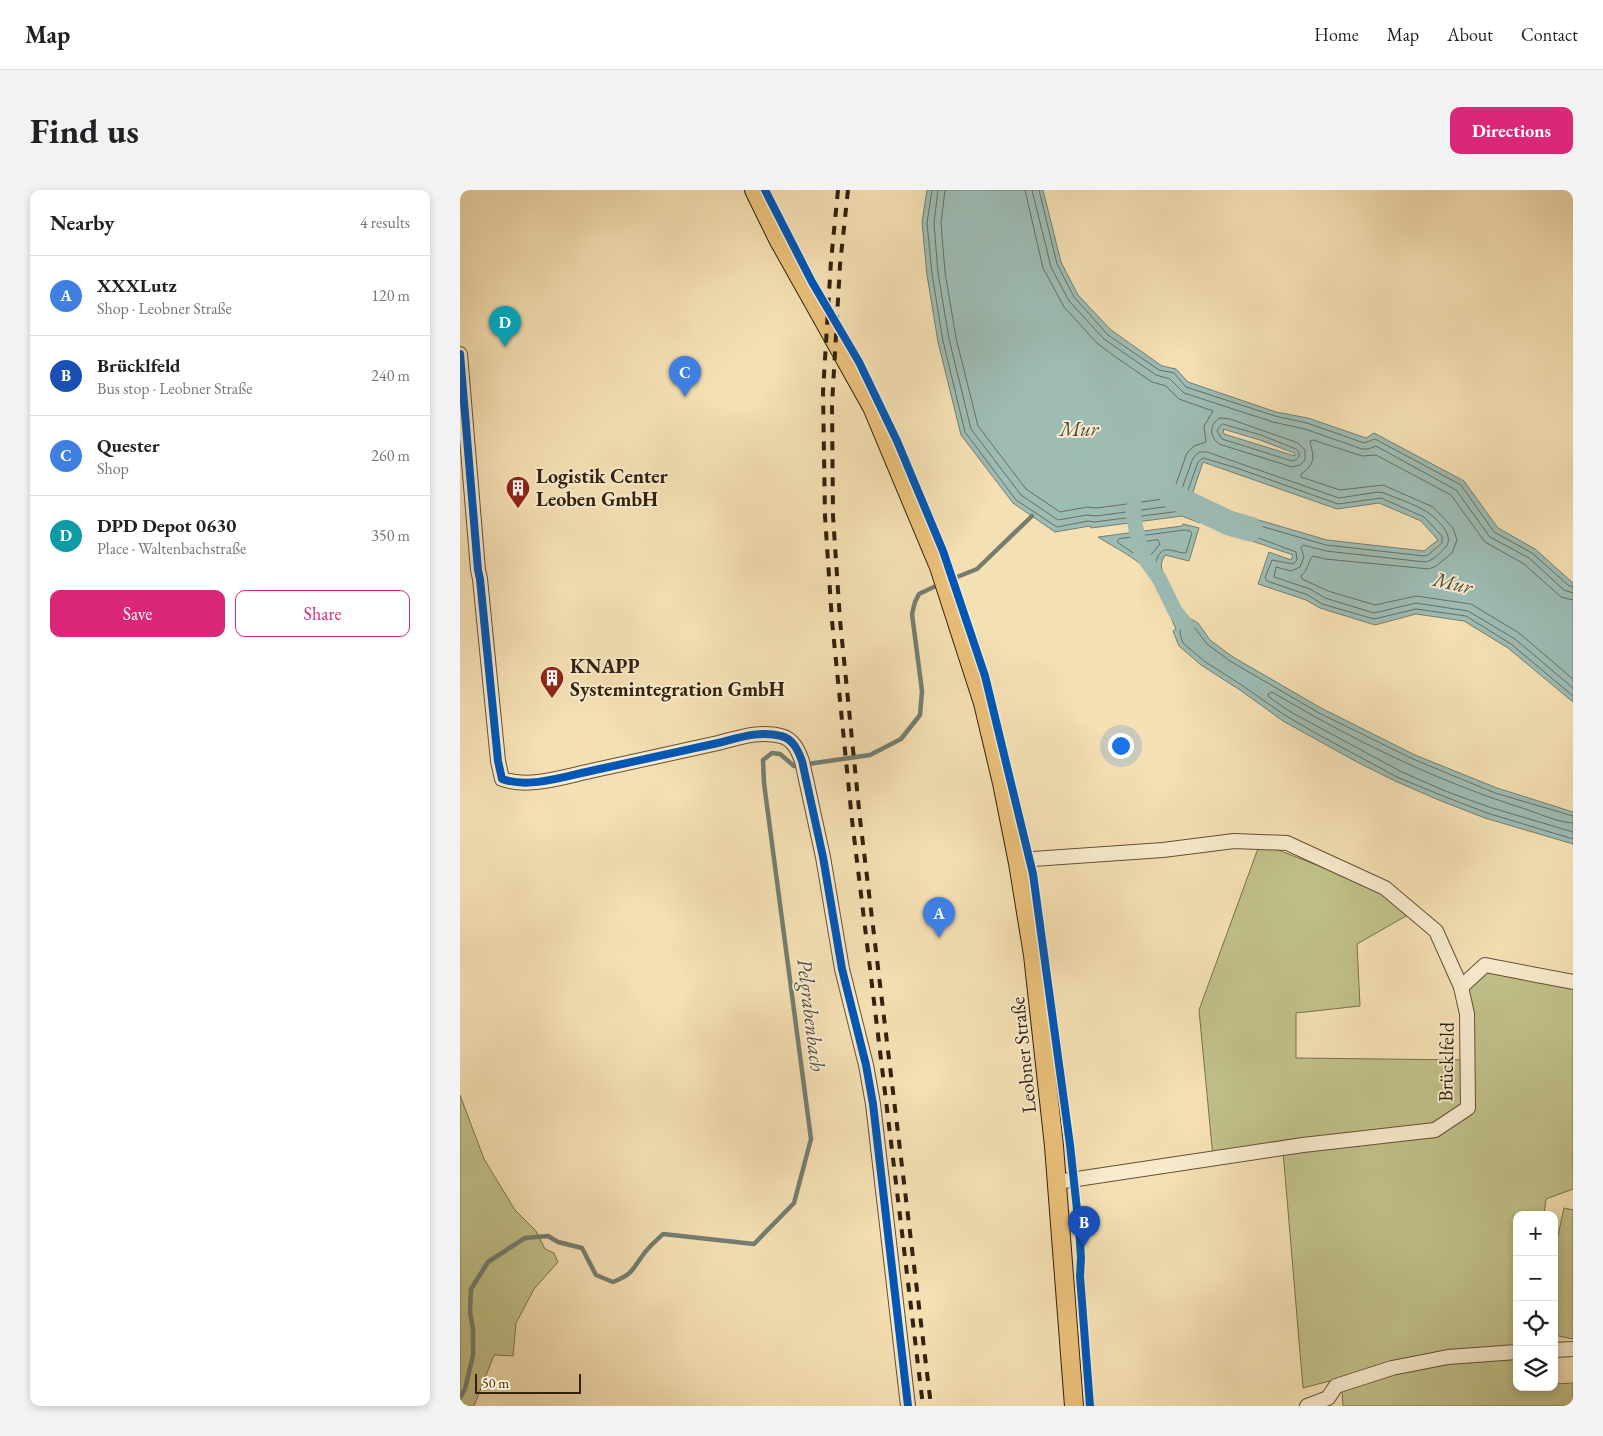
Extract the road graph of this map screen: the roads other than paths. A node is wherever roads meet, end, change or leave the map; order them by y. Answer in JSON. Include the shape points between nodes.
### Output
{"nodes":[{"id":1,"x":754,"y":190,"type":"edge"},
{"id":2,"x":460,"y":354,"type":"edge"},
{"id":3,"x":1018,"y":863,"type":"junction"},
{"id":4,"x":1573,"y":982,"type":"edge"},
{"id":5,"x":1461,"y":987,"type":"junction"},
{"id":6,"x":1057,"y":1182,"type":"junction"},
{"id":7,"x":1573,"y":1349,"type":"edge"},
{"id":8,"x":1558,"y":1350,"type":"edge"},
{"id":9,"x":1513,"y":1352,"type":"edge"},
{"id":10,"x":908,"y":1406,"type":"edge"},
{"id":11,"x":1074,"y":1406,"type":"edge"},
{"id":12,"x":1307,"y":1406,"type":"edge"}],
"edges":[{"from":1,"to":3,"type":"main road","name":"Leobner Straße","via":[[872,407],[941,574],[983,703]]},
{"from":2,"to":10,"type":"street","via":[[478,570],[502,779],[512,783],[537,782],[760,734],[789,739],[797,749],[823,857],[842,969],[873,1104]]},
{"from":3,"to":5,"type":"street","name":"Brücklfeld","via":[[1234,841],[1287,843],[1385,888],[1436,931]]},
{"from":3,"to":6,"type":"main road","name":"Leobner Straße","via":[[1033,954]]},
{"from":4,"to":5,"type":"street","via":[[1485,965]]},
{"from":5,"to":6,"type":"street","name":"Brücklfeld","via":[[1467,1014],[1468,1108],[1435,1130],[1303,1145]]},
{"from":6,"to":11,"type":"main road","name":"Leobner Straße"},
{"from":7,"to":8,"type":"street"},
{"from":9,"to":12,"type":"street","via":[[1448,1357],[1392,1368],[1336,1386],[1328,1398]]}]}
